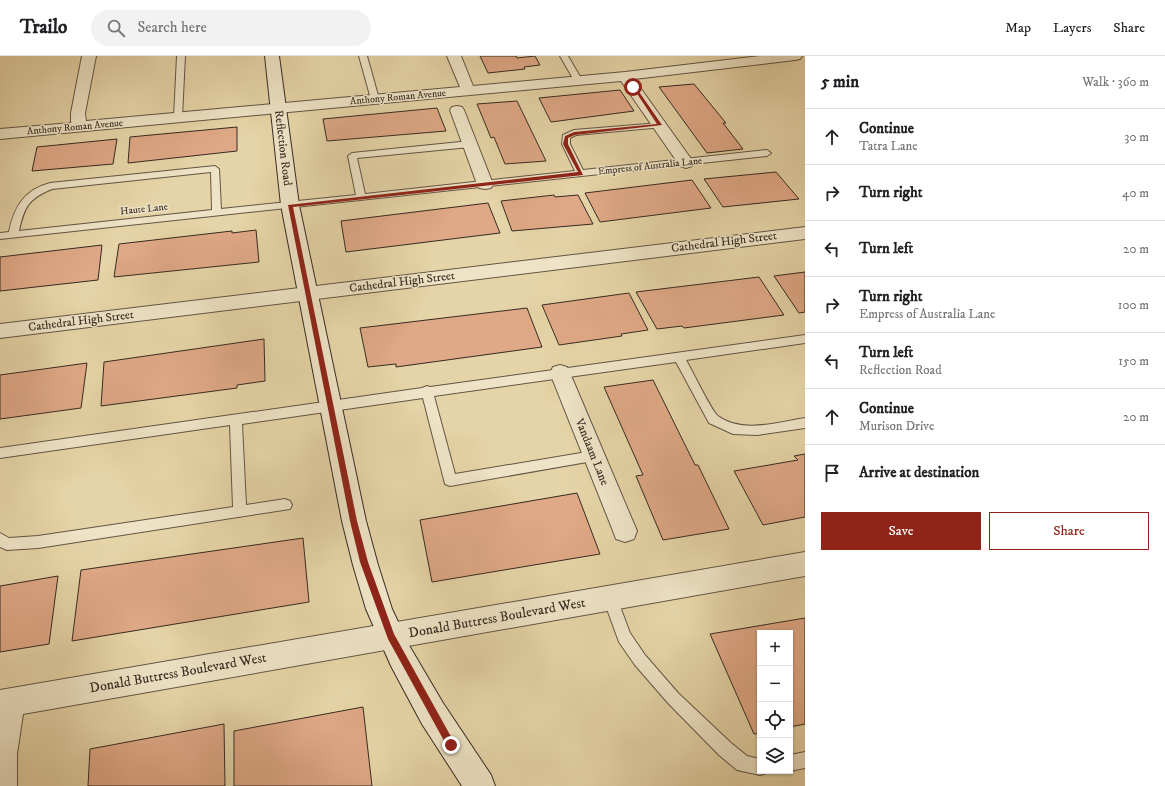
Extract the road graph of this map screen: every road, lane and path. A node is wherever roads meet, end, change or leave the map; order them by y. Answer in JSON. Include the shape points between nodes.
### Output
{"nodes":[{"id":1,"x":89,"y":56,"type":"edge"},
{"id":2,"x":181,"y":56,"type":"edge"},
{"id":3,"x":272,"y":56,"type":"edge"},
{"id":4,"x":363,"y":56,"type":"edge"},
{"id":5,"x":454,"y":56,"type":"edge"},
{"id":6,"x":564,"y":56,"type":"edge"},
{"id":7,"x":795,"y":56,"type":"edge"},
{"id":8,"x":625,"y":76,"type":"junction"},
{"id":9,"x":578,"y":80,"type":"junction"},
{"id":10,"x":468,"y":90,"type":"junction"},
{"id":11,"x":375,"y":99,"type":"junction"},
{"id":12,"x":278,"y":108,"type":"junction"},
{"id":13,"x":457,"y":110,"type":"dead end"},
{"id":14,"x":178,"y":117,"type":"junction"},
{"id":15,"x":660,"y":125,"type":"junction"},
{"id":16,"x":79,"y":126,"type":"junction"},
{"id":17,"x":0,"y":134,"type":"edge"},
{"id":18,"x":470,"y":144,"type":"junction"},
{"id":19,"x":767,"y":153,"type":"dead end"},
{"id":20,"x":686,"y":163,"type":"junction"},
{"id":21,"x":581,"y":174,"type":"junction"},
{"id":22,"x":485,"y":184,"type":"junction"},
{"id":23,"x":361,"y":197,"type":"junction"},
{"id":24,"x":290,"y":205,"type":"junction"},
{"id":25,"x":217,"y":213,"type":"junction"},
{"id":26,"x":805,"y":233,"type":"edge"},
{"id":27,"x":13,"y":235,"type":"junction"},
{"id":28,"x":0,"y":236,"type":"edge"},
{"id":29,"x":308,"y":293,"type":"junction"},
{"id":30,"x":0,"y":331,"type":"edge"},
{"id":31,"x":805,"y":339,"type":"edge"},
{"id":32,"x":679,"y":357,"type":"junction"},
{"id":33,"x":560,"y":373,"type":"junction"},
{"id":34,"x":427,"y":392,"type":"junction"},
{"id":35,"x":331,"y":406,"type":"junction"},
{"id":36,"x":236,"y":421,"type":"junction"},
{"id":37,"x":805,"y":423,"type":"edge"},
{"id":38,"x":0,"y":453,"type":"edge"},
{"id":39,"x":593,"y":456,"type":"junction"},
{"id":40,"x":285,"y":504,"type":"dead end"},
{"id":41,"x":240,"y":511,"type":"junction"},
{"id":42,"x":625,"y":531,"type":"dead end"},
{"id":43,"x":0,"y":539,"type":"edge"},
{"id":44,"x":805,"y":564,"type":"edge"},
{"id":45,"x":610,"y":598,"type":"junction"},
{"id":46,"x":391,"y":636,"type":"junction"},
{"id":47,"x":5,"y":703,"type":"edge"},
{"id":48,"x":805,"y":760,"type":"edge"},
{"id":49,"x":793,"y":762,"type":"edge"},
{"id":50,"x":757,"y":766,"type":"edge"},
{"id":51,"x":2,"y":786,"type":"edge"},
{"id":52,"x":480,"y":786,"type":"edge"}],
"edges":[{"from":1,"to":16,"type":"street","via":[[78,113]]},
{"from":2,"to":14,"type":"lane"},
{"from":3,"to":12,"type":"street","name":"Reflection Road"},
{"from":4,"to":11,"type":"lane"},
{"from":5,"to":10,"type":"street"},
{"from":6,"to":9,"type":"lane"},
{"from":7,"to":8,"type":"street","name":"Anthony Roman Avenue"},
{"from":8,"to":9,"type":"street","name":"Anthony Roman Avenue"},
{"from":8,"to":15,"type":"street"},
{"from":9,"to":10,"type":"street","name":"Anthony Roman Avenue"},
{"from":10,"to":11,"type":"street","name":"Anthony Roman Avenue"},
{"from":11,"to":12,"type":"street","name":"Anthony Roman Avenue"},
{"from":12,"to":14,"type":"street","name":"Anthony Roman Avenue"},
{"from":12,"to":24,"type":"street","name":"Reflection Road"},
{"from":13,"to":18,"type":"street"},
{"from":14,"to":16,"type":"street","name":"Anthony Roman Avenue"},
{"from":15,"to":20,"type":"street"},
{"from":15,"to":21,"type":"lane","via":[[566,137],[566,144]]},
{"from":16,"to":17,"type":"street","name":"Anthony Roman Avenue"},
{"from":18,"to":22,"type":"street"},
{"from":18,"to":23,"type":"lane","via":[[352,156]]},
{"from":19,"to":20,"type":"lane","name":"Empress of Australia Lane"},
{"from":20,"to":21,"type":"lane","name":"Empress of Australia Lane"},
{"from":21,"to":22,"type":"lane","name":"Empress of Australia Lane"},
{"from":22,"to":23,"type":"lane","name":"Empress of Australia Lane"},
{"from":23,"to":24,"type":"lane","name":"Empress of Australia Lane"},
{"from":24,"to":25,"type":"lane","name":"Haute Lane"},
{"from":24,"to":29,"type":"street","name":"Reflection Road"},
{"from":25,"to":27,"type":"lane","name":"Haute Lane"},
{"from":25,"to":27,"type":"lane","via":[[215,169],[50,186],[33,192],[24,200],[18,211]]},
{"from":26,"to":29,"type":"street","name":"Cathedral High Street"},
{"from":27,"to":28,"type":"lane","name":"Haute Lane"},
{"from":29,"to":30,"type":"street","name":"Cathedral High Street"},
{"from":29,"to":35,"type":"street","name":"Reflection Road"},
{"from":31,"to":32,"type":"lane"},
{"from":32,"to":33,"type":"lane"},
{"from":32,"to":37,"type":"lane","via":[[713,419],[741,430]]},
{"from":33,"to":34,"type":"lane"},
{"from":33,"to":39,"type":"street","name":"Vandaam Lane"},
{"from":34,"to":35,"type":"lane"},
{"from":34,"to":39,"type":"lane","via":[[450,480]]},
{"from":35,"to":36,"type":"lane"},
{"from":35,"to":46,"type":"street","name":"Reflection Road","via":[[364,562]]},
{"from":36,"to":38,"type":"lane"},
{"from":36,"to":41,"type":"lane"},
{"from":39,"to":42,"type":"street","name":"Vandaam Lane"},
{"from":40,"to":41,"type":"lane"},
{"from":41,"to":43,"type":"lane","via":[[38,542],[7,544]]},
{"from":44,"to":45,"type":"street","name":"Donald Buttress Boulevard West"},
{"from":45,"to":46,"type":"street","name":"Donald Buttress Boulevard West"},
{"from":45,"to":50,"type":"lane","via":[[624,637],[673,698],[743,764]]},
{"from":46,"to":47,"type":"street","name":"Donald Buttress Boulevard West"},
{"from":46,"to":52,"type":"street","name":"Reflection Road","via":[[451,745]]},
{"from":47,"to":51,"type":"street"},
{"from":48,"to":49,"type":"lane"}]}
